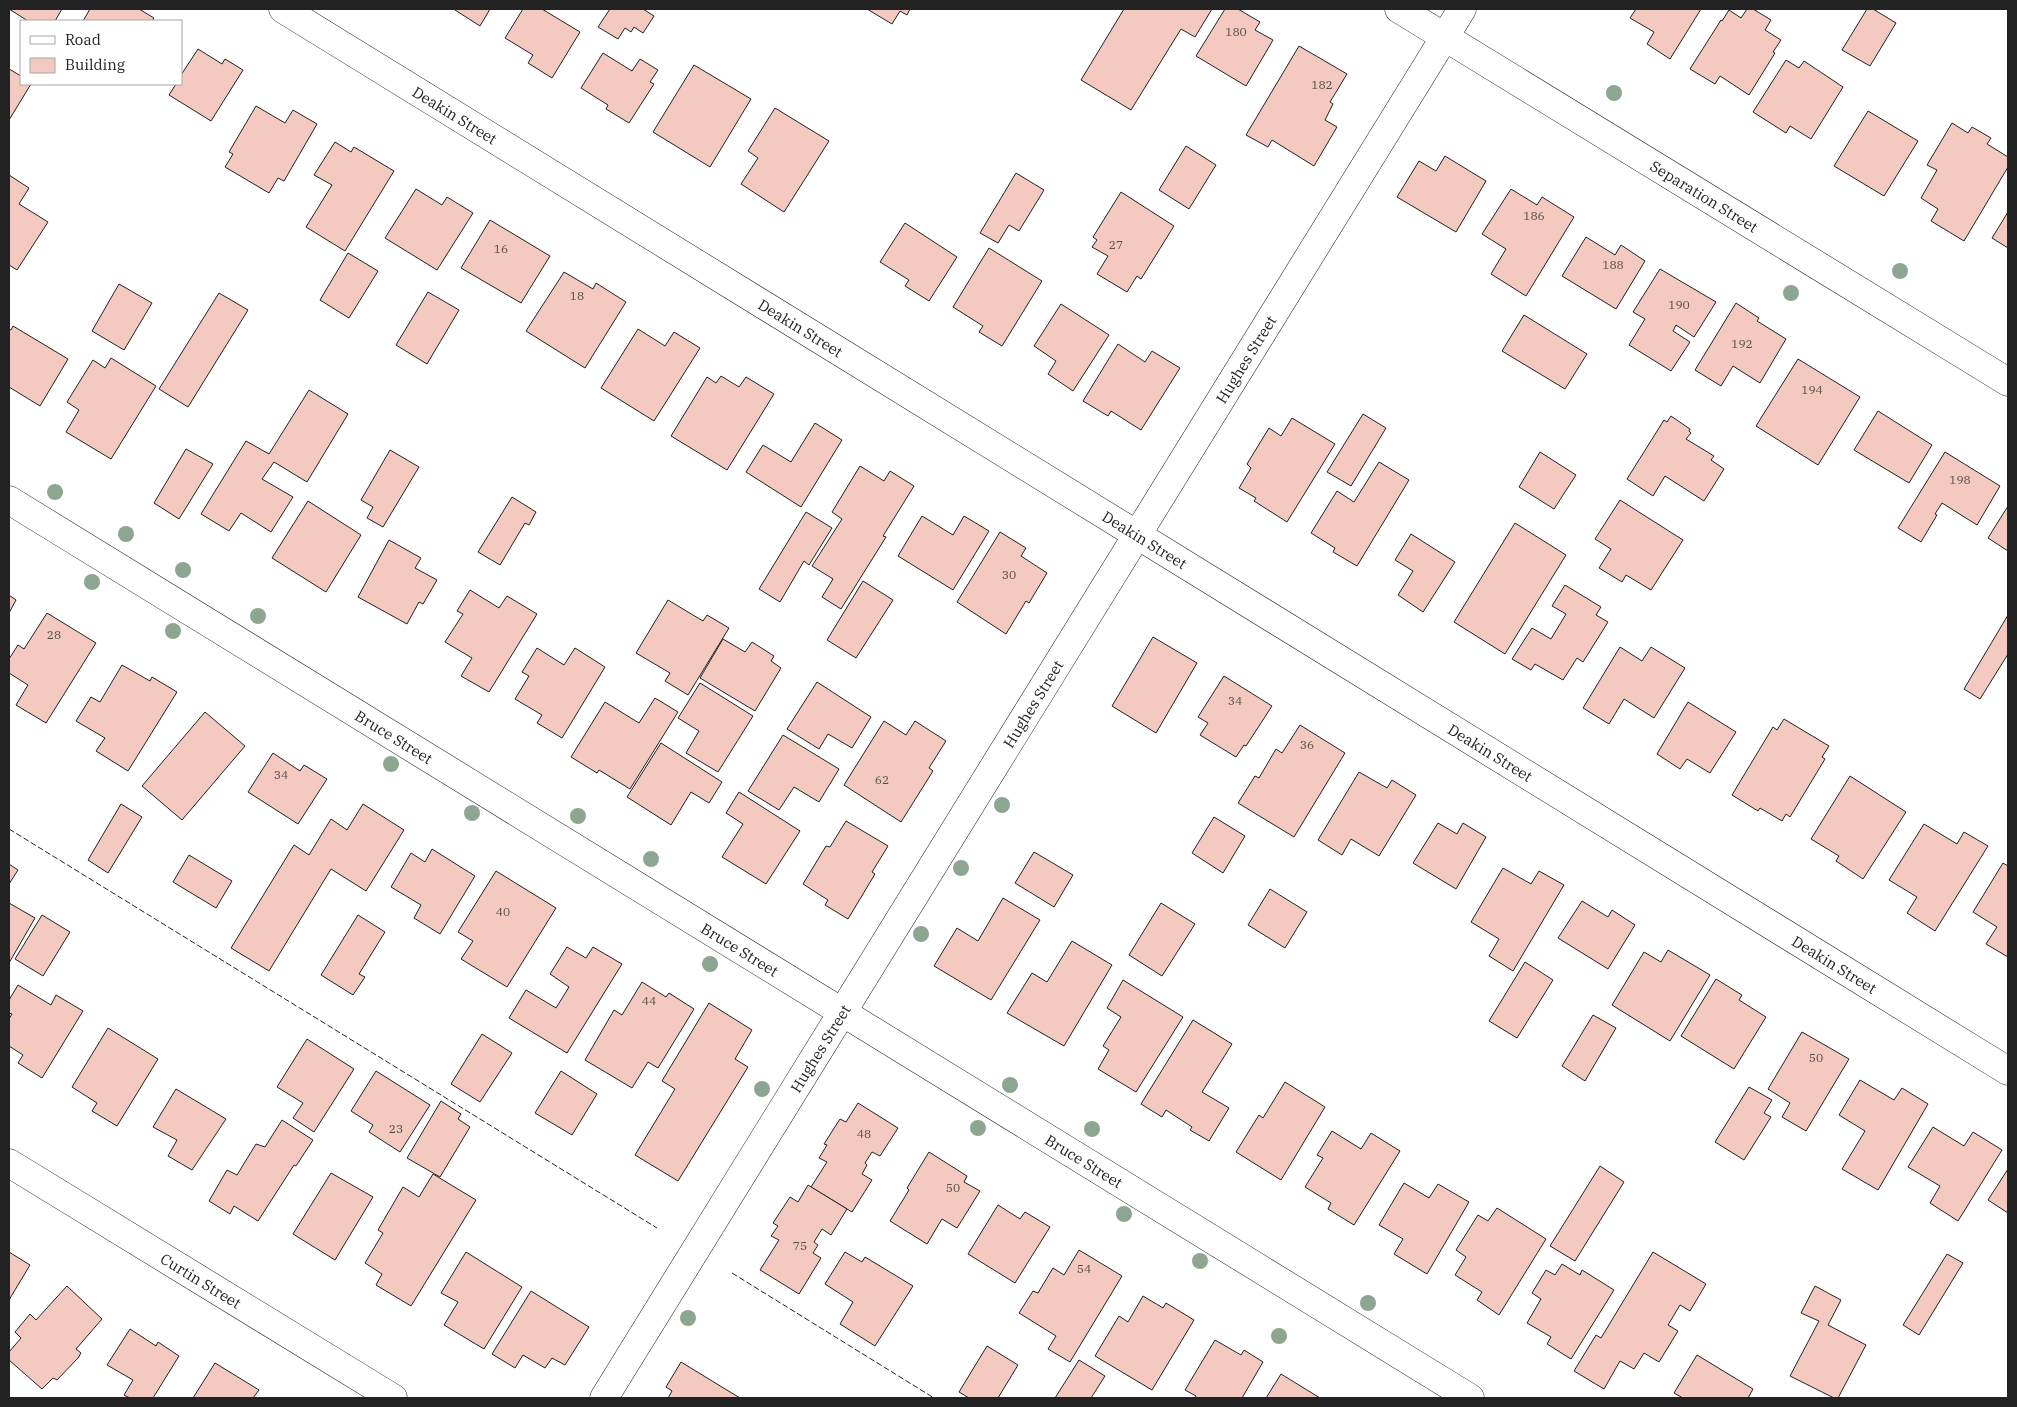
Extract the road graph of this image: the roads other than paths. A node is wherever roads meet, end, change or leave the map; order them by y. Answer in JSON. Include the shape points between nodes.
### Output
{"nodes":[{"id":1,"x":283,"y":9,"type":"edge"},
{"id":2,"x":1399,"y":9,"type":"edge"},
{"id":3,"x":1462,"y":9,"type":"edge"},
{"id":4,"x":1445,"y":37,"type":"junction"},
{"id":5,"x":2008,"y":382,"type":"edge"},
{"id":6,"x":9,"y":500,"type":"edge"},
{"id":7,"x":1138,"y":536,"type":"junction"},
{"id":8,"x":843,"y":1012,"type":"junction"},
{"id":9,"x":2008,"y":1071,"type":"edge"},
{"id":10,"x":9,"y":1163,"type":"edge"},
{"id":11,"x":393,"y":1398,"type":"edge"},
{"id":12,"x":604,"y":1398,"type":"edge"},
{"id":13,"x":1470,"y":1398,"type":"edge"}],
"edges":[{"from":1,"to":7,"type":"street","name":"Deakin Street"},
{"from":2,"to":4,"type":"street","name":"Separation Street"},
{"from":3,"to":4,"type":"street","name":"Hughes Street"},
{"from":4,"to":5,"type":"street","name":"Separation Street"},
{"from":4,"to":7,"type":"street","name":"Hughes Street"},
{"from":6,"to":8,"type":"street","name":"Bruce Street"},
{"from":7,"to":8,"type":"street","name":"Hughes Street"},
{"from":7,"to":9,"type":"street","name":"Deakin Street"},
{"from":8,"to":12,"type":"street","name":"Hughes Street"},
{"from":8,"to":13,"type":"street","name":"Bruce Street"},
{"from":10,"to":11,"type":"street","name":"Curtin Street"}]}
